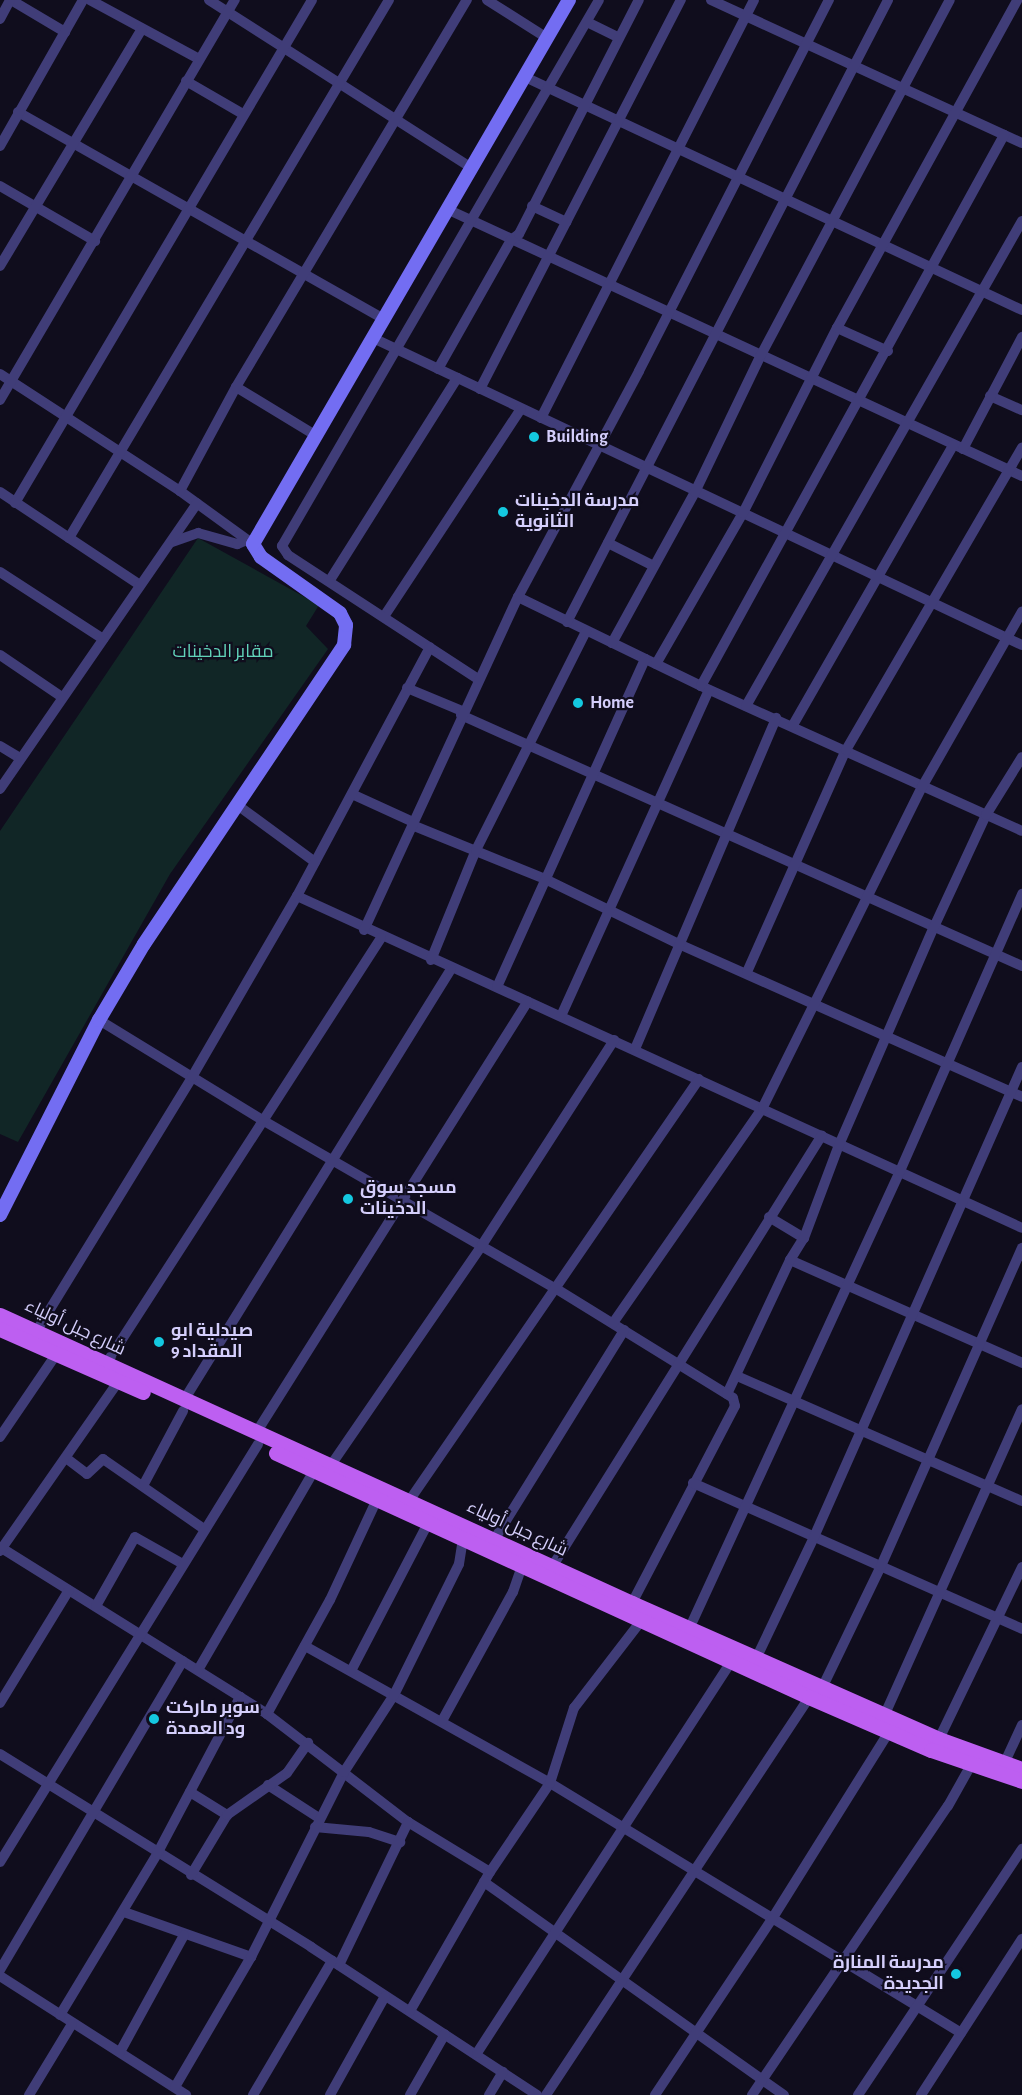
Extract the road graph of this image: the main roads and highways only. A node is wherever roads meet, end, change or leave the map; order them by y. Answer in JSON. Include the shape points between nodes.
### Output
{"nodes":[{"id":1,"x":0,"y":1315,"type":"edge"},
{"id":2,"x":0,"y":1329,"type":"edge"},
{"id":3,"x":184,"y":1405,"type":"junction"},
{"id":4,"x":257,"y":1439,"type":"junction"},
{"id":5,"x":355,"y":1483,"type":"junction"},
{"id":6,"x":753,"y":1664,"type":"junction"},
{"id":7,"x":1022,"y":1769,"type":"edge"},
{"id":8,"x":1022,"y":1781,"type":"edge"}],
"edges":[{"from":1,"to":3,"type":"main road","name":"شارع جبل أولياء"},
{"from":2,"to":3,"type":"main road","name":"شارع جبل أولياء","via":[[118,1382]]},
{"from":3,"to":4,"type":"main road","name":"شارع جبل أولياء"},
{"from":4,"to":5,"type":"main road","name":"شارع جبل أولياء","via":[[314,1471]]},
{"from":4,"to":5,"type":"main road","name":"شارع جبل أولياء","via":[[331,1466]]},
{"from":5,"to":6,"type":"main road","name":"شارع جبل أولياء","via":[[409,1502],[690,1627]]},
{"from":5,"to":6,"type":"main road","name":"شارع جبل أولياء","via":[[377,1499],[731,1662]]},
{"from":6,"to":7,"type":"main road","name":"شارع جبل أولياء","via":[[823,1686],[939,1739]]},
{"from":6,"to":8,"type":"main road","name":"شارع جبل أولياء","via":[[808,1697],[971,1765]]}]}
